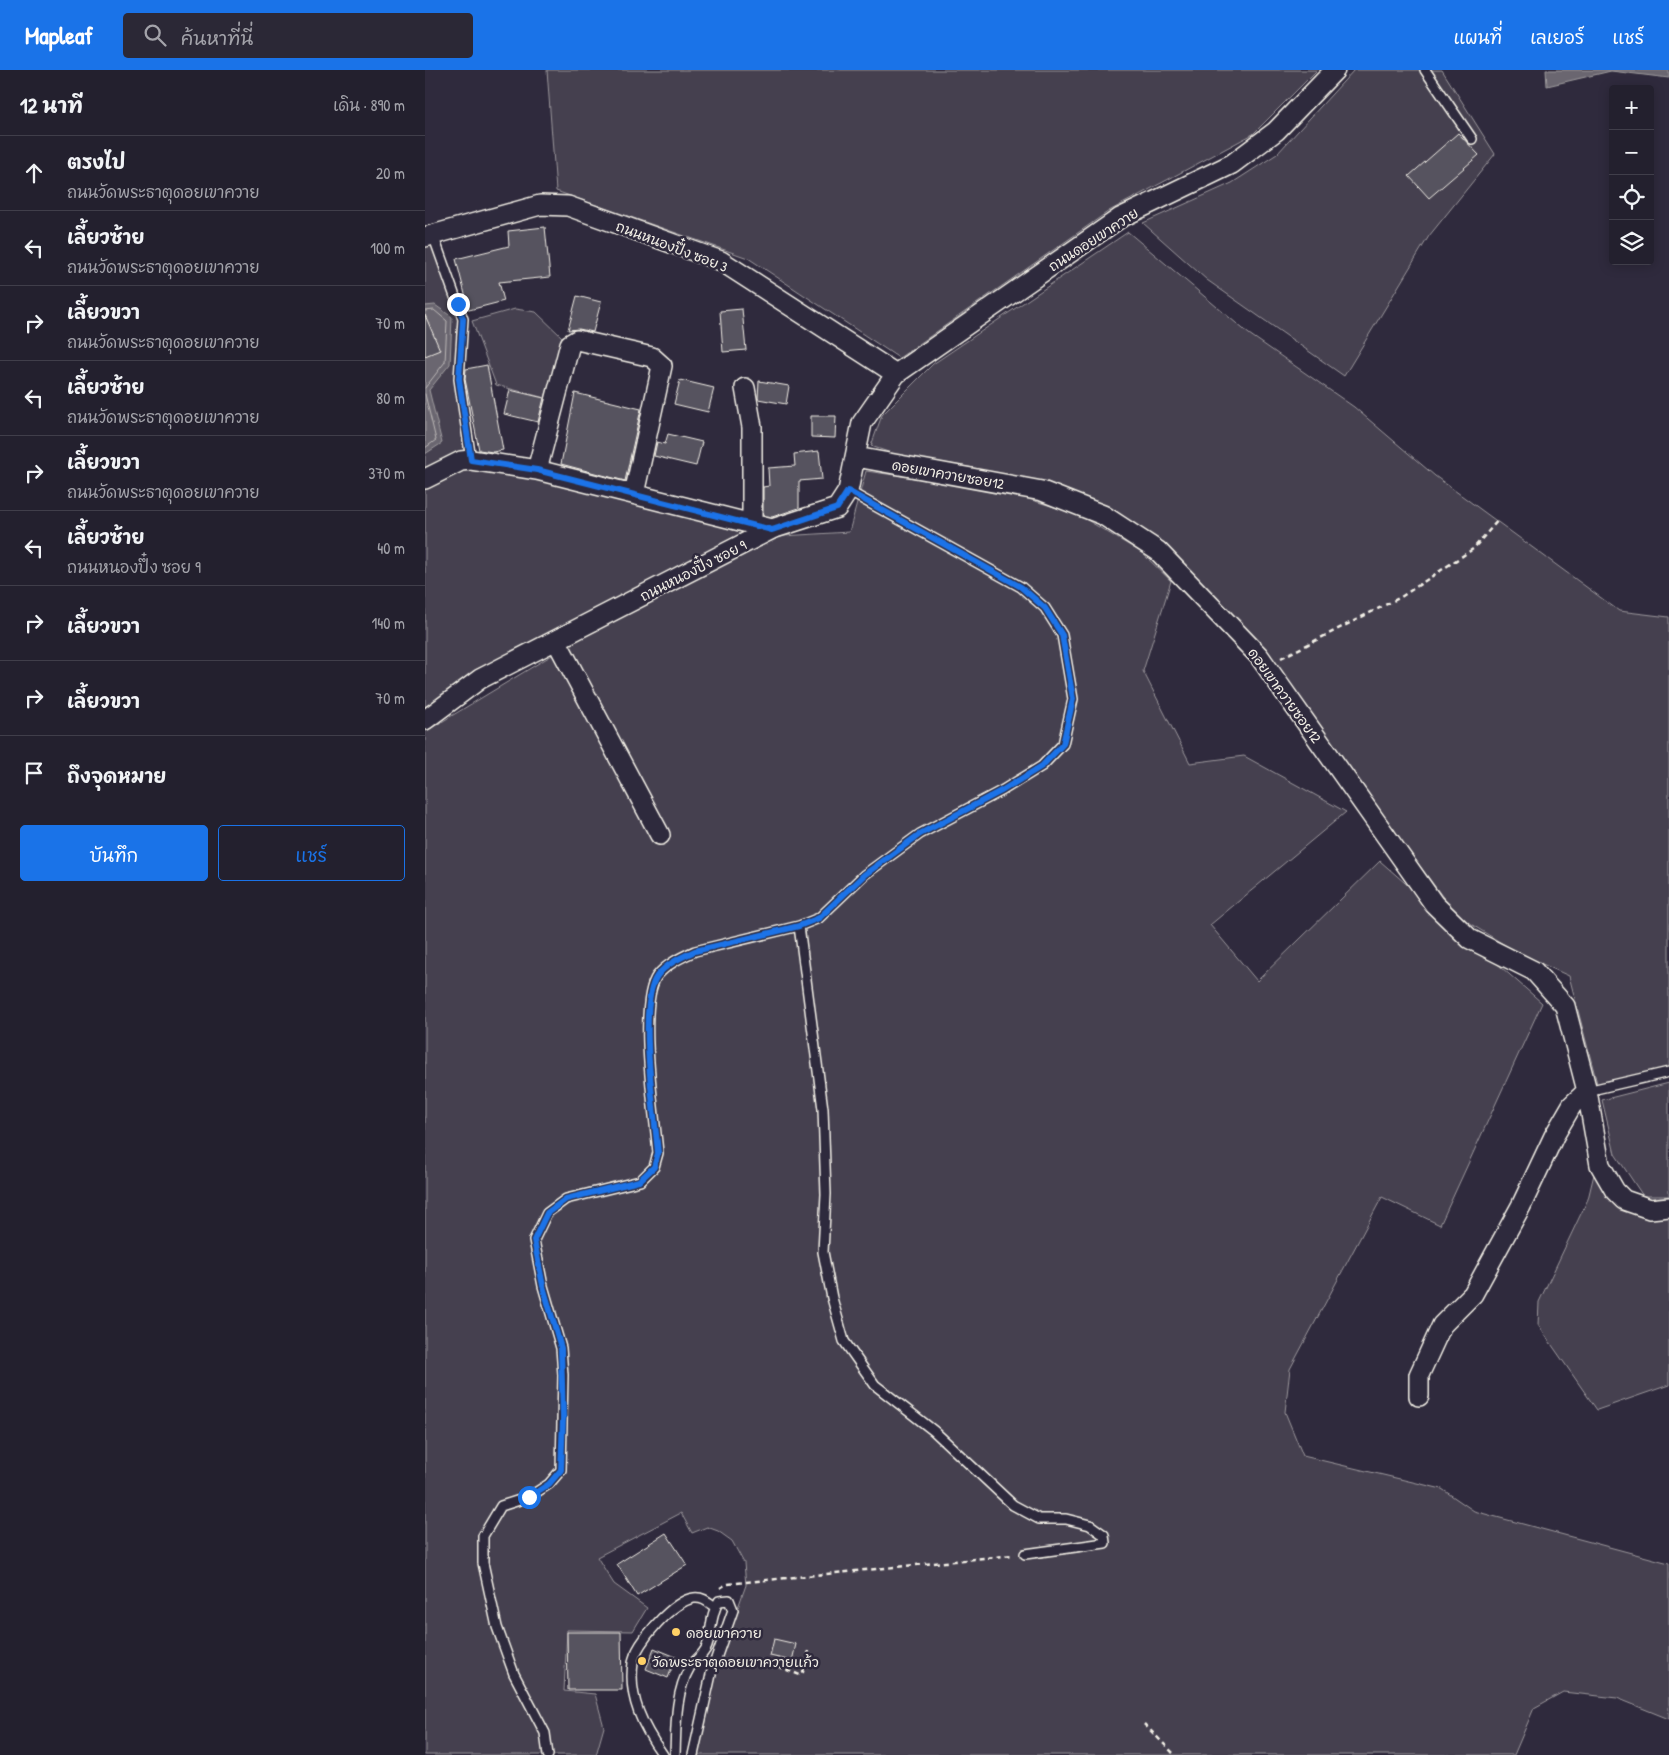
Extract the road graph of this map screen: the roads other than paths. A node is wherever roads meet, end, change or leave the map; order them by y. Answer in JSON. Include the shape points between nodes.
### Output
{"nodes":[{"id":1,"x":1335,"y":70,"type":"edge"},
{"id":2,"x":1425,"y":70,"type":"edge"},
{"id":3,"x":1472,"y":139,"type":"dead end"},
{"id":4,"x":429,"y":236,"type":"edge"},
{"id":5,"x":896,"y":374,"type":"junction"},
{"id":6,"x":745,"y":388,"type":"dead end"},
{"id":7,"x":855,"y":457,"type":"junction"},
{"id":8,"x":471,"y":460,"type":"junction"},
{"id":9,"x":537,"y":470,"type":"junction"},
{"id":10,"x":425,"y":479,"type":"edge"},
{"id":11,"x":848,"y":491,"type":"junction"},
{"id":12,"x":635,"y":494,"type":"junction"},
{"id":13,"x":752,"y":524,"type":"junction"},
{"id":14,"x":772,"y":530,"type":"junction"},
{"id":15,"x":555,"y":640,"type":"junction"},
{"id":16,"x":425,"y":720,"type":"edge"},
{"id":17,"x":660,"y":835,"type":"dead end"},
{"id":18,"x":799,"y":926,"type":"junction"},
{"id":19,"x":1669,"y":1072,"type":"edge"},
{"id":20,"x":1587,"y":1092,"type":"junction"},
{"id":21,"x":1669,"y":1207,"type":"edge"},
{"id":22,"x":1419,"y":1396,"type":"dead end"},
{"id":23,"x":1025,"y":1554,"type":"road end"},
{"id":24,"x":715,"y":1607,"type":"junction"},
{"id":25,"x":548,"y":1755,"type":"edge"},
{"id":26,"x":663,"y":1755,"type":"edge"},
{"id":27,"x":675,"y":1755,"type":"edge"},
{"id":28,"x":693,"y":1755,"type":"edge"}],
"edges":[{"from":1,"to":5,"type":"street","name":"ถนนดอยเขาควาย","via":[[1276,131],[1232,164],[1120,218]]},
{"from":2,"to":3,"type":"lane"},
{"from":4,"to":5,"type":"street","name":"ถนนหนองปึ๋ง ซอย 3","via":[[540,205],[567,206],[721,261]]},
{"from":4,"to":8,"type":"lane","via":[[463,319],[459,379]]},
{"from":5,"to":7,"type":"street","name":"ถนนหนองปึ๋ง ซอย 9","via":[[862,424]]},
{"from":6,"to":13,"type":"street","via":[[752,427]]},
{"from":7,"to":11,"type":"street","name":"ถนนหนองปึ๋ง ซอย 9"},
{"from":7,"to":20,"type":"street","name":"ดอยเขาควายซอย12","via":[[1042,491],[1103,515],[1158,550],[1266,666],[1434,904],[1470,939],[1535,971],[1565,1006]]},
{"from":8,"to":9,"type":"street"},
{"from":8,"to":10,"type":"street","via":[[461,461]]},
{"from":9,"to":12,"type":"street"},
{"from":9,"to":12,"type":"street","via":[[570,344],[577,340],[652,357],[662,366]]},
{"from":11,"to":14,"type":"street","name":"ถนนหนองปึ๋ง ซอย 9","via":[[837,508]]},
{"from":11,"to":18,"type":"lane","via":[[1021,587],[1045,608],[1062,635],[1073,699],[1063,744],[1042,766],[920,834],[864,875],[819,918]]},
{"from":12,"to":13,"type":"street"},
{"from":13,"to":14,"type":"street"},
{"from":14,"to":15,"type":"street","name":"ถนนหนองปึ๋ง ซอย 9"},
{"from":15,"to":16,"type":"street","name":"ถนนหนองปึ๋ง ซอย 9","via":[[480,679]]},
{"from":15,"to":17,"type":"street"},
{"from":18,"to":23,"type":"lane","via":[[823,1109],[827,1194],[823,1252],[845,1341],[875,1385],[934,1431],[1013,1505],[1039,1519],[1066,1519],[1090,1525],[1104,1535],[1105,1542]]},
{"from":18,"to":25,"type":"lane","via":[[695,951],[679,958],[657,976],[649,995],[648,1025],[658,1153],[654,1167],[639,1181],[566,1199],[547,1213],[534,1240],[561,1348],[561,1470],[549,1484],[529,1497],[501,1506],[483,1536],[483,1562],[497,1627],[514,1674],[545,1733]]},
{"from":19,"to":20,"type":"lane"},
{"from":20,"to":21,"type":"street","name":"ดอยเขาควายซอย12","via":[[1601,1165],[1615,1191],[1637,1206],[1650,1209]]},
{"from":20,"to":22,"type":"street","via":[[1572,1105],[1559,1128],[1473,1294],[1442,1325],[1419,1375]]},
{"from":24,"to":26,"type":"lane","via":[[702,1598],[684,1602],[661,1619],[633,1660],[635,1706]]},
{"from":24,"to":27,"type":"lane","via":[[707,1646],[685,1679],[678,1709]]},
{"from":24,"to":28,"type":"lane","via":[[719,1601],[729,1600],[733,1610],[711,1670]]}]}
